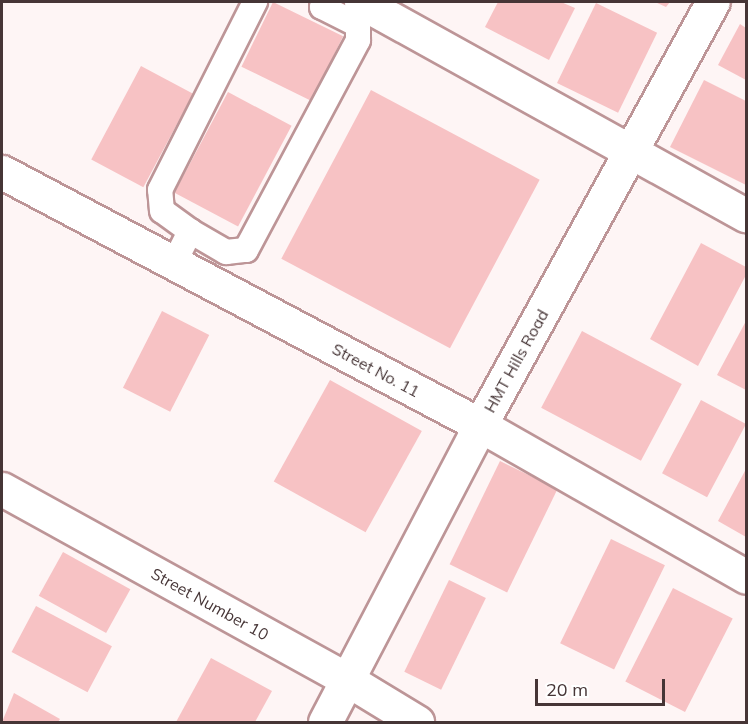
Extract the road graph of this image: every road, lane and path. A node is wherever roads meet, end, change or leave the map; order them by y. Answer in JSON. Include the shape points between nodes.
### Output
{"nodes":[{"id":1,"x":255,"y":2,"type":"edge"},
{"id":2,"x":361,"y":2,"type":"edge"},
{"id":3,"x":713,"y":2,"type":"edge"},
{"id":4,"x":319,"y":3,"type":"edge"},
{"id":5,"x":632,"y":151,"type":"junction"},
{"id":6,"x":2,"y":171,"type":"edge"},
{"id":7,"x":747,"y":215,"type":"edge"},
{"id":8,"x":190,"y":231,"type":"junction"},
{"id":9,"x":174,"y":263,"type":"junction"},
{"id":10,"x":480,"y":425,"type":"junction"},
{"id":11,"x":2,"y":489,"type":"edge"},
{"id":12,"x":747,"y":577,"type":"edge"},
{"id":13,"x":348,"y":680,"type":"junction"},
{"id":14,"x":325,"y":723,"type":"edge"},
{"id":15,"x":417,"y":723,"type":"edge"}],
"edges":[{"from":1,"to":8,"type":"lane","via":[[160,190],[162,211]]},
{"from":2,"to":5,"type":"street"},
{"from":3,"to":5,"type":"street","name":"HMT Hills Road"},
{"from":4,"to":8,"type":"lane","via":[[358,25],[358,40],[246,250],[226,252]]},
{"from":5,"to":7,"type":"street"},
{"from":5,"to":10,"type":"street","name":"HMT Hills Road"},
{"from":6,"to":9,"type":"street","name":"Street No. 11"},
{"from":8,"to":9,"type":"lane"},
{"from":9,"to":10,"type":"street","name":"Street No. 11"},
{"from":10,"to":12,"type":"street","name":"Street No. 11"},
{"from":10,"to":13,"type":"street","name":"HMT Hills Road"},
{"from":11,"to":13,"type":"street","name":"Street Number 10"},
{"from":13,"to":14,"type":"street","name":"HMT Hills Road"},
{"from":13,"to":15,"type":"street","name":"Street Number 10"}]}
